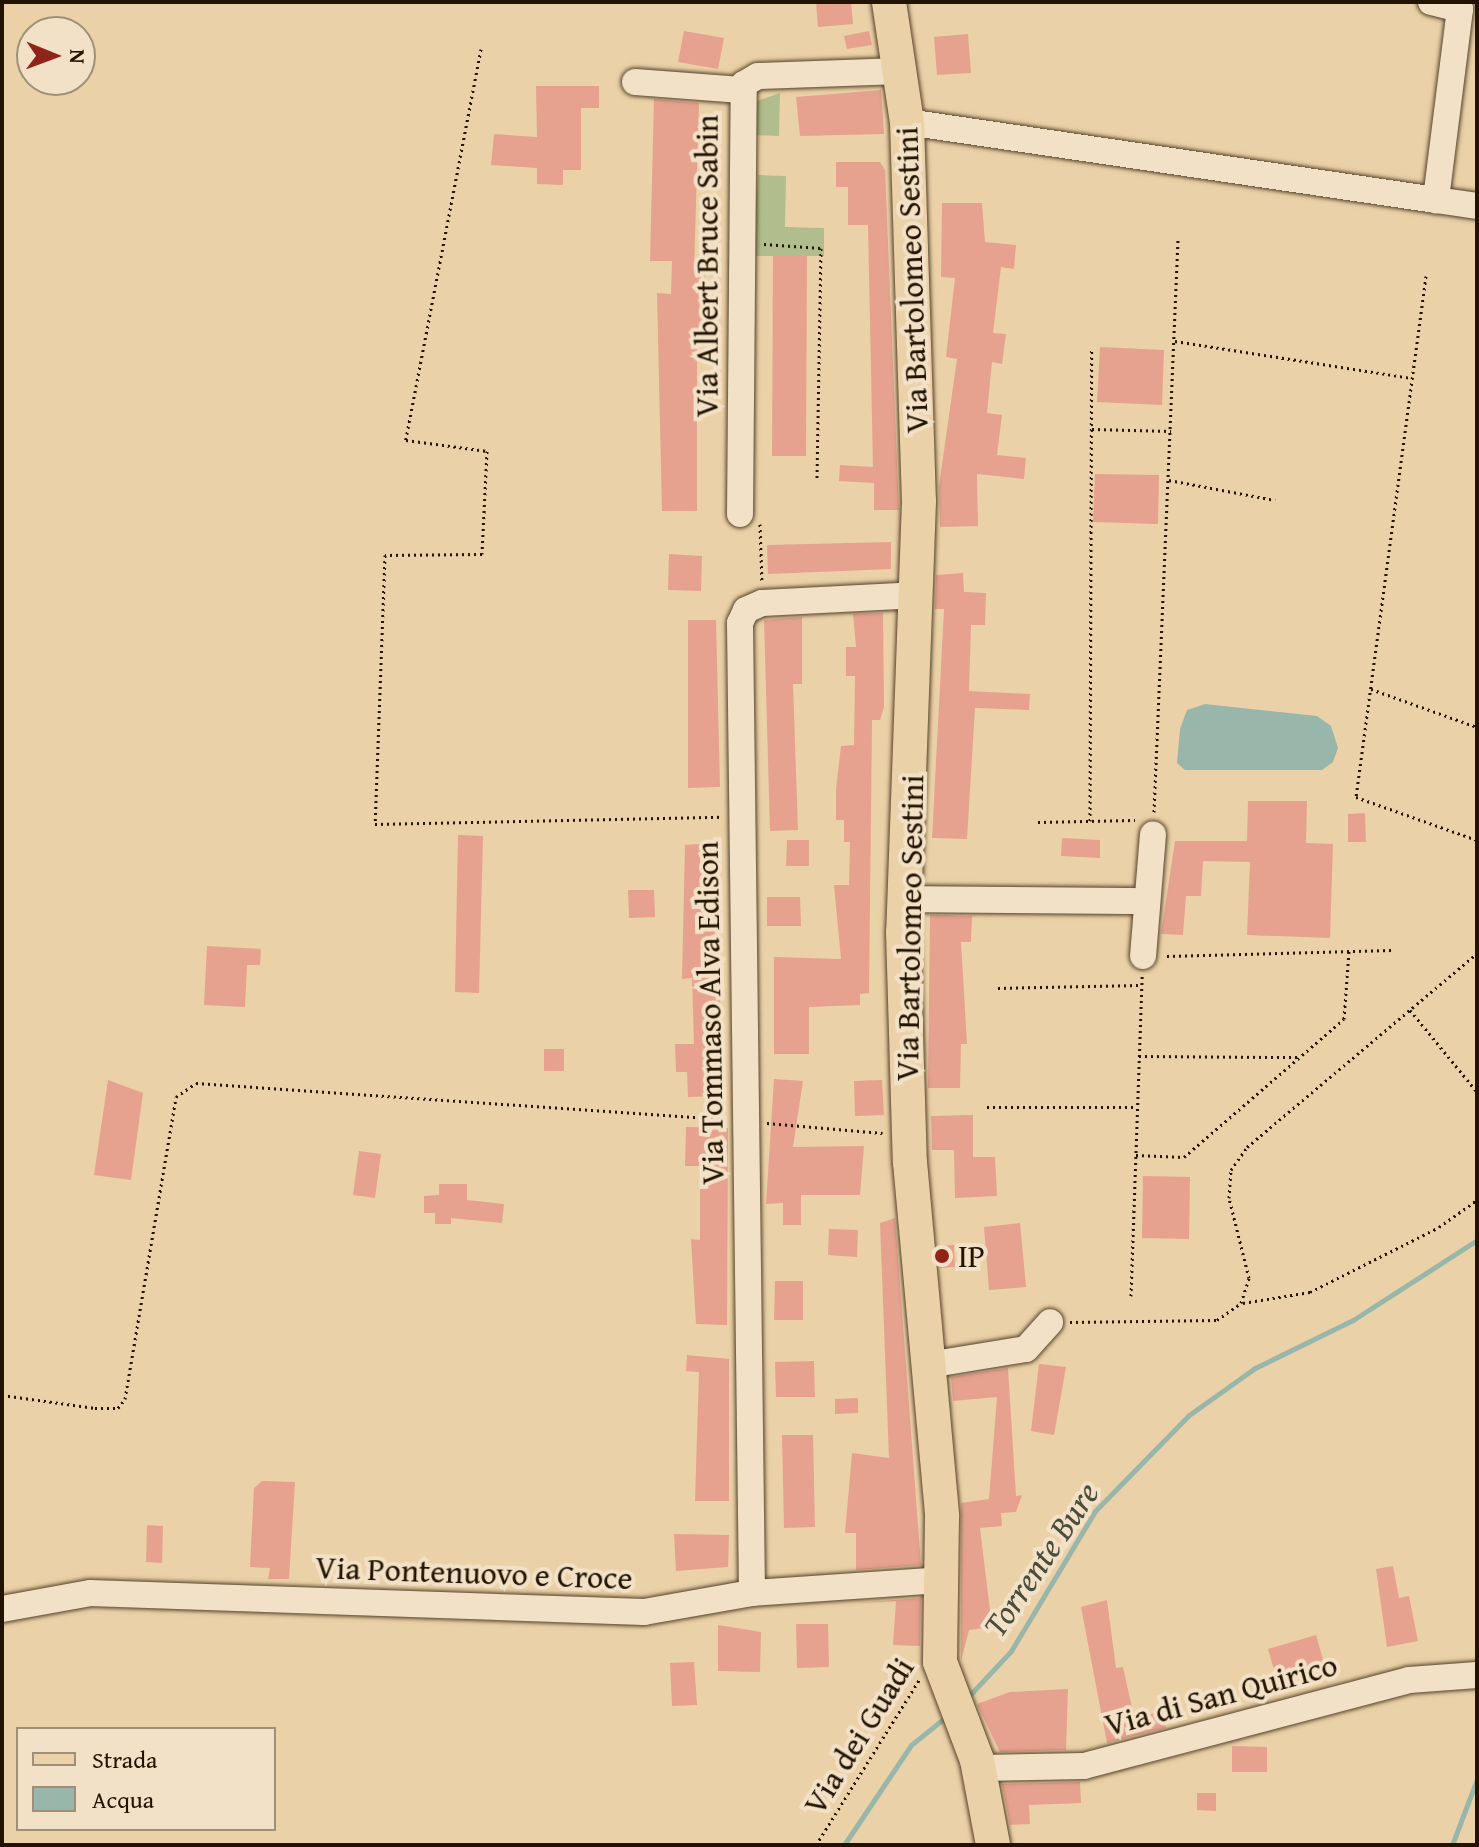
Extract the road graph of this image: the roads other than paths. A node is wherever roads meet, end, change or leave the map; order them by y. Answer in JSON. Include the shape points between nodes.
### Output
{"nodes":[{"id":1,"x":889,"y":2,"type":"edge"},
{"id":2,"x":1431,"y":2,"type":"edge"},
{"id":3,"x":1469,"y":10,"type":"edge"},
{"id":4,"x":902,"y":71,"type":"junction"},
{"id":5,"x":635,"y":82,"type":"dead end"},
{"id":6,"x":742,"y":90,"type":"junction"},
{"id":7,"x":907,"y":122,"type":"junction"},
{"id":8,"x":1436,"y":200,"type":"junction"},
{"id":9,"x":1477,"y":206,"type":"edge"},
{"id":10,"x":740,"y":514,"type":"road end"},
{"id":11,"x":919,"y":595,"type":"junction"},
{"id":12,"x":1153,"y":827,"type":"road end"},
{"id":13,"x":904,"y":899,"type":"junction"},
{"id":14,"x":1145,"y":901,"type":"junction"},
{"id":15,"x":1143,"y":956,"type":"road end"},
{"id":16,"x":1050,"y":1322,"type":"road end"},
{"id":17,"x":928,"y":1365,"type":"junction"},
{"id":18,"x":943,"y":1580,"type":"junction"},
{"id":19,"x":752,"y":1593,"type":"junction"},
{"id":20,"x":2,"y":1609,"type":"edge"},
{"id":21,"x":1477,"y":1675,"type":"edge"},
{"id":22,"x":980,"y":1768,"type":"junction"},
{"id":23,"x":993,"y":1845,"type":"edge"}],
"edges":[{"from":1,"to":4,"type":"main road","name":"Via Bartolomeo Sestini"},
{"from":2,"to":3,"type":"street"},
{"from":3,"to":8,"type":"street"},
{"from":4,"to":6,"type":"street","name":"Via Albert Bruce Sabin","via":[[758,76]]},
{"from":4,"to":7,"type":"main road","name":"Via Bartolomeo Sestini"},
{"from":5,"to":6,"type":"street"},
{"from":6,"to":10,"type":"street","name":"Via Albert Bruce Sabin"},
{"from":7,"to":8,"type":"street"},
{"from":7,"to":11,"type":"main road","name":"Via Bartolomeo Sestini"},
{"from":8,"to":9,"type":"street"},
{"from":11,"to":13,"type":"main road","name":"Via Bartolomeo Sestini"},
{"from":11,"to":19,"type":"street","name":"Via Tommaso Alva Edison","via":[[762,603],[746,610],[739,631]]},
{"from":12,"to":14,"type":"street"},
{"from":13,"to":14,"type":"street"},
{"from":13,"to":17,"type":"main road","name":"Via Bartolomeo Sestini","via":[[908,1135]]},
{"from":14,"to":15,"type":"street"},
{"from":16,"to":17,"type":"street","via":[[1026,1349]]},
{"from":17,"to":18,"type":"main road","name":"Via Bartolomeo Sestini"},
{"from":18,"to":19,"type":"street","name":"Via Pontenuovo e Croce"},
{"from":18,"to":22,"type":"main road","name":"Via Bartolomeo Sestini","via":[[940,1660]]},
{"from":19,"to":20,"type":"street","name":"Via Pontenuovo e Croce","via":[[644,1612],[90,1593]]},
{"from":21,"to":22,"type":"street","name":"Via di San Quirico","via":[[1409,1680],[1084,1766]]},
{"from":22,"to":23,"type":"main road","name":"Via Bartolomeo Sestini"}]}
